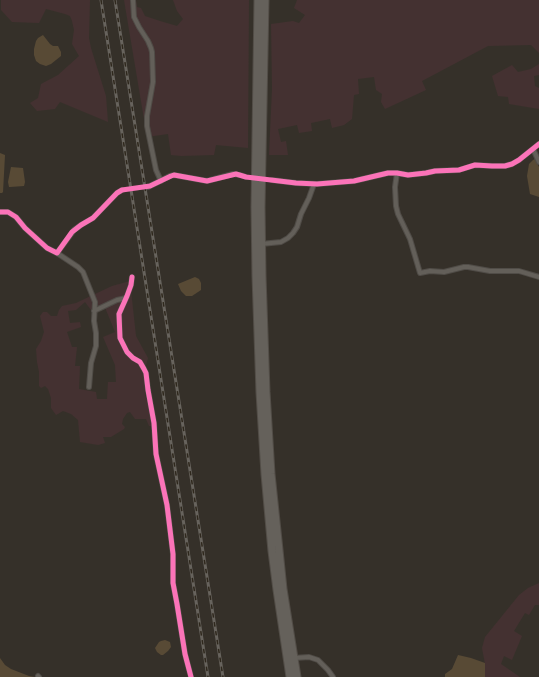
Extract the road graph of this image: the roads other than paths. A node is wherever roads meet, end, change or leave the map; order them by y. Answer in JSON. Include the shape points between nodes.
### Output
{"nodes":[{"id":1,"x":133,"y":0,"type":"edge"},
{"id":2,"x":258,"y":0,"type":"edge"},
{"id":3,"x":265,"y":0,"type":"edge"},
{"id":4,"x":539,"y":144,"type":"edge"},
{"id":5,"x":533,"y":149,"type":"junction"},
{"id":6,"x":539,"y":162,"type":"edge"},
{"id":7,"x":396,"y":173,"type":"junction"},
{"id":8,"x":246,"y":177,"type":"tunnel mouth"},
{"id":9,"x":272,"y":180,"type":"tunnel mouth"},
{"id":10,"x":161,"y":181,"type":"junction"},
{"id":11,"x":314,"y":184,"type":"junction"},
{"id":12,"x":148,"y":186,"type":"tunnel mouth"},
{"id":13,"x":122,"y":190,"type":"tunnel mouth"},
{"id":14,"x":0,"y":212,"type":"edge"},
{"id":15,"x":262,"y":244,"type":"junction"},
{"id":16,"x":57,"y":253,"type":"junction"},
{"id":17,"x":132,"y":277,"type":"dead end"},
{"id":18,"x":539,"y":277,"type":"edge"},
{"id":19,"x":126,"y":298,"type":"junction"},
{"id":20,"x":94,"y":311,"type":"junction"},
{"id":21,"x":89,"y":387,"type":"dead end"},
{"id":22,"x":294,"y":658,"type":"junction"},
{"id":23,"x":190,"y":677,"type":"edge"},
{"id":24,"x":290,"y":677,"type":"edge"},
{"id":25,"x":297,"y":677,"type":"edge"},
{"id":26,"x":333,"y":677,"type":"edge"}],
"edges":[{"from":1,"to":10,"type":"street","via":[[134,17],[152,52],[153,82],[147,126],[156,170]]},
{"from":2,"to":24,"type":"main road","via":[[255,221],[260,392],[272,551]]},
{"from":3,"to":15,"type":"main road"},
{"from":4,"to":5,"type":"street"},
{"from":5,"to":6,"type":"street"},
{"from":5,"to":7,"type":"street","via":[[522,159],[505,166],[475,165],[459,170],[435,170],[408,175]]},
{"from":7,"to":11,"type":"street","via":[[354,181]]},
{"from":7,"to":18,"type":"street","via":[[396,206],[410,239],[420,273],[444,272],[468,266],[490,271],[519,271]]},
{"from":8,"to":10,"type":"street","via":[[233,174],[207,181],[174,175]]},
{"from":9,"to":11,"type":"street"},
{"from":10,"to":12,"type":"street"},
{"from":11,"to":15,"type":"street","via":[[293,233],[281,242]]},
{"from":13,"to":16,"type":"street","via":[[94,218],[74,230]]},
{"from":14,"to":16,"type":"street","via":[[8,212],[16,217],[47,248]]},
{"from":15,"to":22,"type":"main road","via":[[271,474],[283,589]]},
{"from":16,"to":20,"type":"street","via":[[83,272],[95,302]]},
{"from":17,"to":19,"type":"street"},
{"from":19,"to":20,"type":"street"},
{"from":19,"to":23,"type":"street","via":[[119,314],[120,338],[128,352],[146,372],[156,454],[167,505],[173,554],[173,583]]},
{"from":20,"to":21,"type":"street","via":[[96,346],[91,363]]},
{"from":22,"to":25,"type":"main road"},
{"from":22,"to":26,"type":"street","via":[[318,660]]}]}
